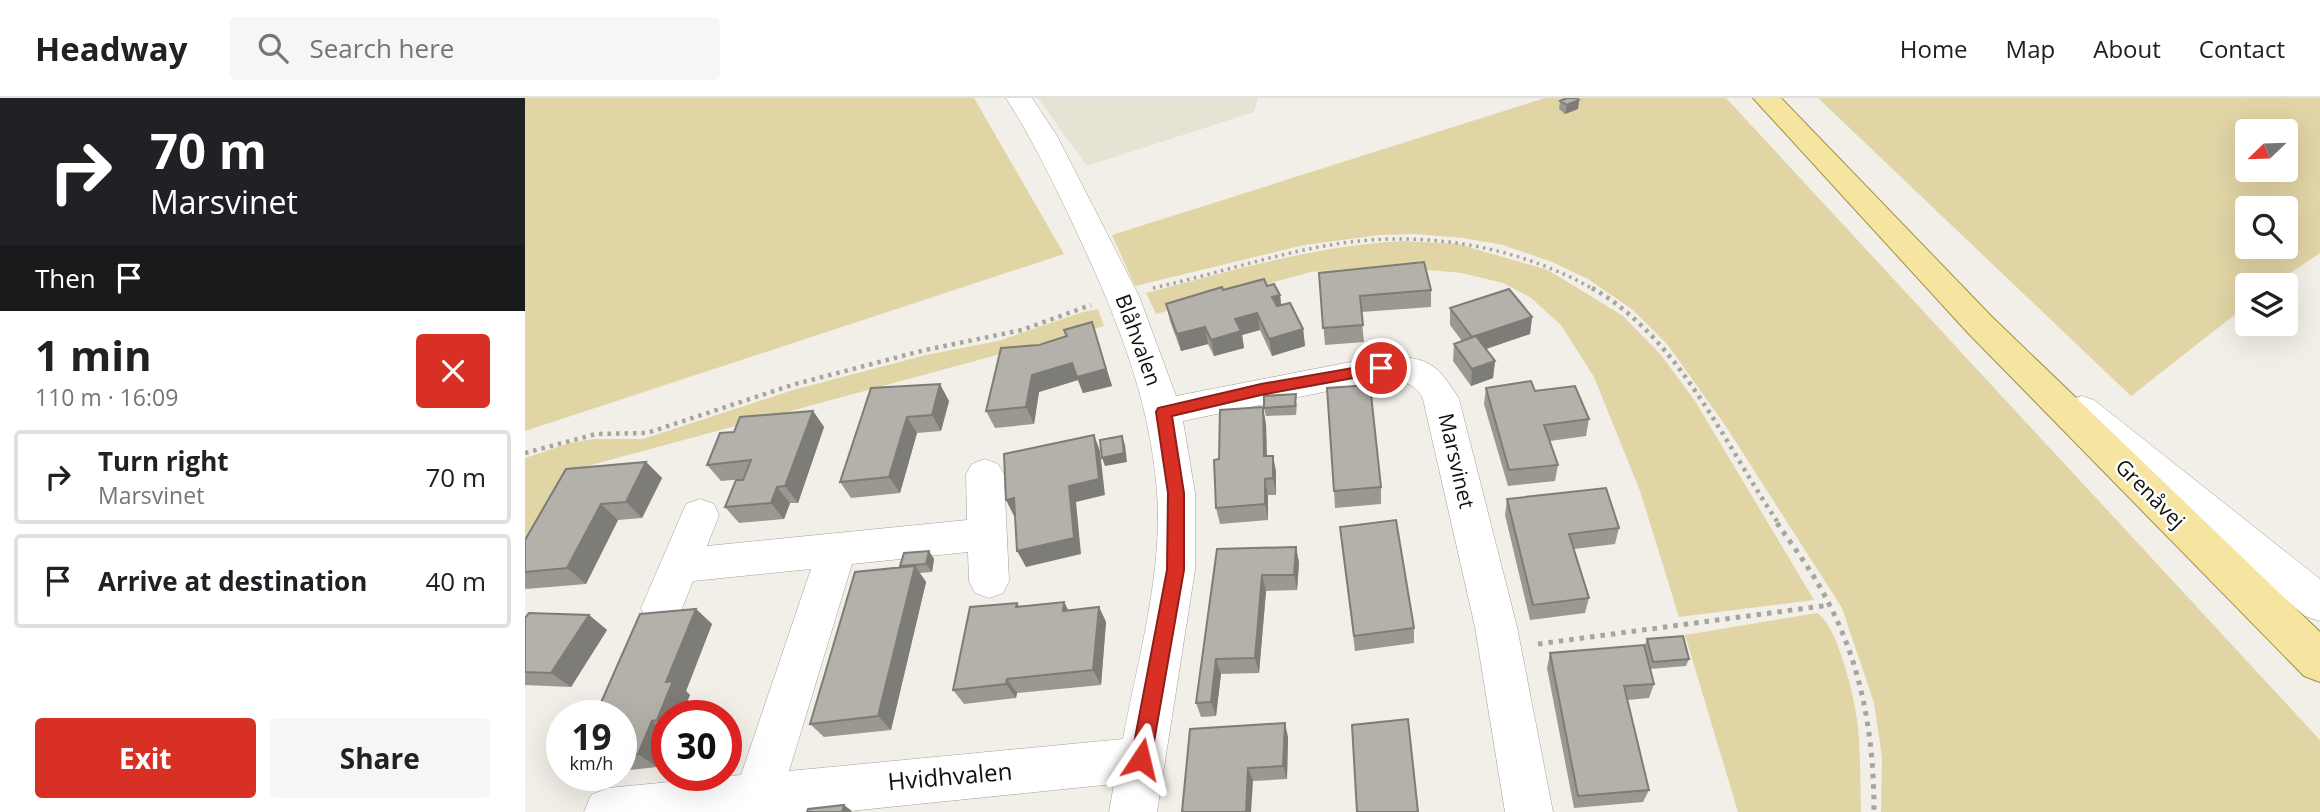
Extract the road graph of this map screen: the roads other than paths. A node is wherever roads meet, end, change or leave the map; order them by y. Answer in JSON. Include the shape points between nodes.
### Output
{"nodes":[{"id":1,"x":1019,"y":98,"type":"edge"},
{"id":2,"x":1766,"y":98,"type":"edge"},
{"id":3,"x":1981,"y":326,"type":"junction"},
{"id":4,"x":1164,"y":412,"type":"junction"},
{"id":5,"x":985,"y":474,"type":"dead end"},
{"id":6,"x":700,"y":515,"type":"dead end"},
{"id":7,"x":987,"y":534,"type":"junction"},
{"id":8,"x":837,"y":550,"type":"junction"},
{"id":9,"x":679,"y":566,"type":"junction"},
{"id":10,"x":989,"y":581,"type":"dead end"},
{"id":11,"x":2320,"y":603,"type":"edge"},
{"id":12,"x":662,"y":608,"type":"dead end"},
{"id":13,"x":2320,"y":662,"type":"edge"},
{"id":14,"x":1141,"y":759,"type":"junction"},
{"id":15,"x":758,"y":795,"type":"junction"},
{"id":16,"x":699,"y":807,"type":"edge"},
{"id":17,"x":608,"y":812,"type":"edge"},
{"id":18,"x":1133,"y":812,"type":"edge"},
{"id":19,"x":1529,"y":812,"type":"edge"}],
"edges":[{"from":1,"to":4,"type":"street","name":"Blåhvalen","via":[[1044,136],[1123,296]]},
{"from":2,"to":3,"type":"main road","name":"Grenåvej"},
{"from":3,"to":11,"type":"street","name":"Grenåvej"},
{"from":3,"to":13,"type":"main road","name":"Grenåvej"},
{"from":4,"to":14,"type":"street","name":"Blåhvalen","via":[[1176,493],[1175,570]]},
{"from":4,"to":19,"type":"street","name":"Marsvinet","via":[[1381,368],[1410,369],[1431,381],[1441,399],[1499,649]]},
{"from":5,"to":7,"type":"street"},
{"from":6,"to":9,"type":"street"},
{"from":7,"to":8,"type":"street"},
{"from":7,"to":10,"type":"street"},
{"from":8,"to":9,"type":"street"},
{"from":8,"to":15,"type":"street"},
{"from":9,"to":12,"type":"street"},
{"from":14,"to":15,"type":"street","name":"Hvidhvalen"},
{"from":14,"to":18,"type":"street","name":"Blåhvalen"},
{"from":15,"to":16,"type":"street","name":"Hvidhvalen"},
{"from":16,"to":17,"type":"street","name":"Hvidhvalen"}]}
